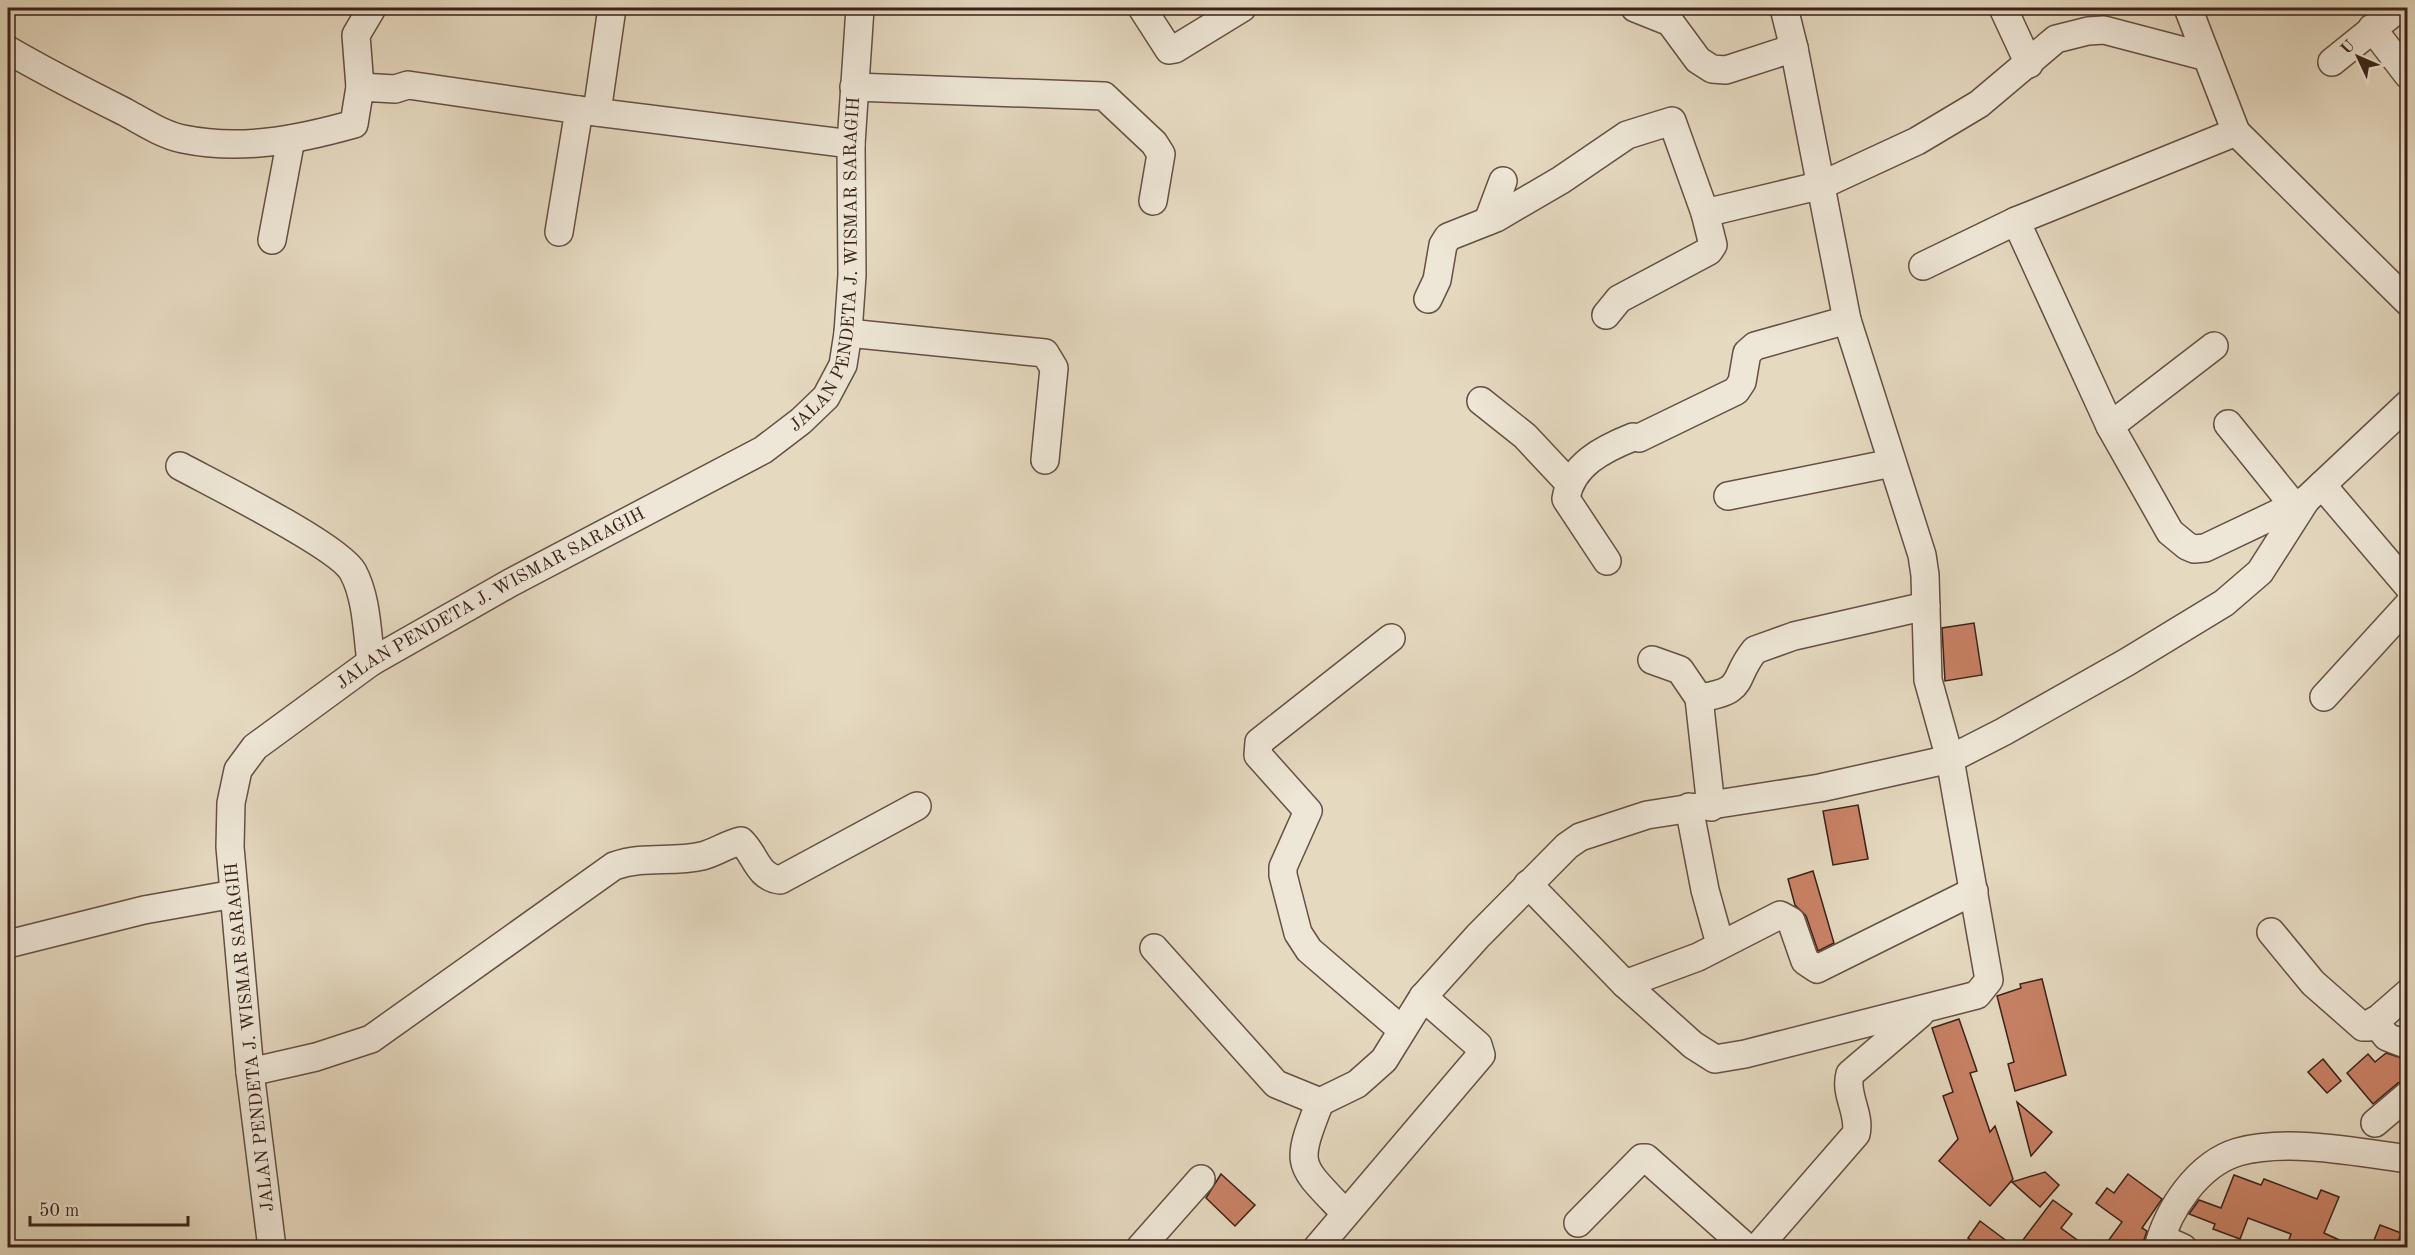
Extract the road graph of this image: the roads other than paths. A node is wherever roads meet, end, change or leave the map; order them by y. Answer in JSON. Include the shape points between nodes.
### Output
{"nodes":[{"id":1,"x":372,"y":8,"type":"edge"},
{"id":2,"x":612,"y":8,"type":"edge"},
{"id":3,"x":860,"y":8,"type":"edge"},
{"id":4,"x":1142,"y":8,"type":"edge"},
{"id":5,"x":1242,"y":8,"type":"edge"},
{"id":6,"x":1635,"y":8,"type":"edge"},
{"id":7,"x":1784,"y":8,"type":"edge"},
{"id":8,"x":2003,"y":8,"type":"edge"},
{"id":9,"x":2188,"y":8,"type":"edge"},
{"id":10,"x":2399,"y":8,"type":"edge"},
{"id":11,"x":1675,"y":15,"type":"edge"},
{"id":12,"x":2372,"y":28,"type":"junction"},
{"id":13,"x":1794,"y":48,"type":"junction"},
{"id":14,"x":8,"y":50,"type":"edge"},
{"id":15,"x":2207,"y":57,"type":"junction"},
{"id":16,"x":2332,"y":62,"type":"dead end"},
{"id":17,"x":2029,"y":64,"type":"junction"},
{"id":18,"x":2408,"y":75,"type":"edge"},
{"id":19,"x":360,"y":87,"type":"junction"},
{"id":20,"x":854,"y":87,"type":"junction"},
{"id":21,"x":588,"y":111,"type":"junction"},
{"id":22,"x":2236,"y":132,"type":"junction"},
{"id":23,"x":291,"y":139,"type":"junction"},
{"id":24,"x":851,"y":144,"type":"junction"},
{"id":25,"x":1503,"y":181,"type":"dead end"},
{"id":26,"x":1822,"y":185,"type":"junction"},
{"id":27,"x":1152,"y":201,"type":"dead end"},
{"id":28,"x":1705,"y":213,"type":"junction"},
{"id":29,"x":1488,"y":221,"type":"junction"},
{"id":30,"x":2016,"y":221,"type":"junction"},
{"id":31,"x":559,"y":232,"type":"dead end"},
{"id":32,"x":272,"y":240,"type":"dead end"},
{"id":33,"x":1923,"y":266,"type":"dead end"},
{"id":34,"x":1428,"y":299,"type":"dead end"},
{"id":35,"x":2408,"y":302,"type":"edge"},
{"id":36,"x":1606,"y":315,"type":"dead end"},
{"id":37,"x":1847,"y":320,"type":"junction"},
{"id":38,"x":848,"y":333,"type":"junction"},
{"id":39,"x":2214,"y":346,"type":"dead end"},
{"id":40,"x":1481,"y":401,"type":"dead end"},
{"id":41,"x":2408,"y":404,"type":"edge"},
{"id":42,"x":2228,"y":424,"type":"dead end"},
{"id":43,"x":2110,"y":426,"type":"junction"},
{"id":44,"x":1045,"y":460,"type":"dead end"},
{"id":45,"x":1892,"y":463,"type":"junction"},
{"id":46,"x":180,"y":466,"type":"dead end"},
{"id":47,"x":1569,"y":483,"type":"junction"},
{"id":48,"x":1728,"y":496,"type":"dead end"},
{"id":49,"x":2307,"y":497,"type":"junction"},
{"id":50,"x":1607,"y":561,"type":"dead end"},
{"id":51,"x":2408,"y":586,"type":"edge"},
{"id":52,"x":2408,"y":605,"type":"edge"},
{"id":53,"x":1926,"y":606,"type":"junction"},
{"id":54,"x":1391,"y":638,"type":"dead end"},
{"id":55,"x":1653,"y":660,"type":"dead end"},
{"id":56,"x":371,"y":662,"type":"junction"},
{"id":57,"x":2324,"y":697,"type":"dead end"},
{"id":58,"x":1699,"y":698,"type":"junction"},
{"id":59,"x":1950,"y":759,"type":"junction"},
{"id":60,"x":917,"y":806,"type":"dead end"},
{"id":61,"x":1700,"y":807,"type":"junction"},
{"id":62,"x":1528,"y":884,"type":"junction"},
{"id":63,"x":1974,"y":891,"type":"junction"},
{"id":64,"x":234,"y":894,"type":"junction"},
{"id":65,"x":2271,"y":932,"type":"dead end"},
{"id":66,"x":8,"y":944,"type":"edge"},
{"id":67,"x":1720,"y":944,"type":"junction"},
{"id":68,"x":1154,"y":948,"type":"dead end"},
{"id":69,"x":1625,"y":984,"type":"junction"},
{"id":70,"x":2408,"y":993,"type":"edge"},
{"id":71,"x":1423,"y":998,"type":"junction"},
{"id":72,"x":1926,"y":1009,"type":"junction"},
{"id":73,"x":2374,"y":1021,"type":"junction"},
{"id":74,"x":1402,"y":1030,"type":"junction"},
{"id":75,"x":2408,"y":1045,"type":"edge"},
{"id":76,"x":250,"y":1072,"type":"junction"},
{"id":77,"x":2408,"y":1095,"type":"edge"},
{"id":78,"x":1320,"y":1102,"type":"junction"},
{"id":79,"x":2375,"y":1123,"type":"dead end"},
{"id":80,"x":2408,"y":1159,"type":"edge"},
{"id":81,"x":1201,"y":1179,"type":"dead end"},
{"id":82,"x":1345,"y":1214,"type":"junction"},
{"id":83,"x":1578,"y":1223,"type":"dead end"},
{"id":84,"x":2167,"y":1244,"type":"edge"},
{"id":85,"x":272,"y":1248,"type":"edge"},
{"id":86,"x":1140,"y":1248,"type":"edge"},
{"id":87,"x":1317,"y":1248,"type":"edge"},
{"id":88,"x":1747,"y":1248,"type":"edge"},
{"id":89,"x":1757,"y":1248,"type":"edge"}],
"edges":[{"from":1,"to":19,"type":"street","via":[[357,35]]},
{"from":2,"to":21,"type":"street"},
{"from":3,"to":20,"type":"street","name":"JALAN PENDETA J. WISMAR SARAGIH"},
{"from":4,"to":5,"type":"street","via":[[1169,50]]},
{"from":6,"to":11,"type":"street"},
{"from":7,"to":13,"type":"street"},
{"from":8,"to":17,"type":"street"},
{"from":9,"to":15,"type":"street"},
{"from":10,"to":12,"type":"street"},
{"from":11,"to":13,"type":"street","via":[[1698,60],[1712,69],[1726,70]]},
{"from":12,"to":16,"type":"street"},
{"from":12,"to":18,"type":"street"},
{"from":13,"to":26,"type":"street"},
{"from":14,"to":23,"type":"street","via":[[180,138],[253,145]]},
{"from":15,"to":17,"type":"street","via":[[2096,29],[2056,39]]},
{"from":15,"to":22,"type":"street"},
{"from":17,"to":26,"type":"street","via":[[1979,104],[1917,141]]},
{"from":19,"to":21,"type":"street","via":[[408,86]]},
{"from":19,"to":23,"type":"street","via":[[354,124]]},
{"from":20,"to":24,"type":"street","name":"JALAN PENDETA J. WISMAR SARAGIH"},
{"from":20,"to":27,"type":"street","via":[[1104,96],[1154,142],[1161,154]]},
{"from":21,"to":24,"type":"street"},
{"from":21,"to":31,"type":"street"},
{"from":22,"to":30,"type":"street"},
{"from":22,"to":35,"type":"street"},
{"from":23,"to":32,"type":"street"},
{"from":24,"to":38,"type":"street","name":"JALAN PENDETA J. WISMAR SARAGIH","via":[[852,275]]},
{"from":25,"to":29,"type":"street"},
{"from":26,"to":28,"type":"street"},
{"from":26,"to":37,"type":"street"},
{"from":28,"to":29,"type":"street","via":[[1672,122],[1627,135],[1561,180]]},
{"from":28,"to":36,"type":"street","via":[[1713,243],[1709,251],[1619,299]]},
{"from":29,"to":34,"type":"street","via":[[1445,240],[1437,280]]},
{"from":30,"to":33,"type":"street"},
{"from":30,"to":43,"type":"street"},
{"from":37,"to":45,"type":"street"},
{"from":37,"to":47,"type":"street","via":[[1750,349],[1736,391],[1639,438],[1633,436],[1606,448],[1578,470]]},
{"from":38,"to":44,"type":"street","via":[[1045,353],[1054,368]]},
{"from":38,"to":56,"type":"street","name":"JALAN PENDETA J. WISMAR SARAGIH","via":[[843,365],[826,397],[763,450],[510,583]]},
{"from":39,"to":43,"type":"street"},
{"from":40,"to":47,"type":"street","via":[[1524,436]]},
{"from":41,"to":49,"type":"street"},
{"from":42,"to":49,"type":"street"},
{"from":43,"to":49,"type":"street","via":[[2170,532],[2194,549],[2205,548]]},
{"from":45,"to":48,"type":"street"},
{"from":45,"to":53,"type":"street","via":[[1922,555]]},
{"from":46,"to":56,"type":"street","via":[[343,560],[360,590]]},
{"from":47,"to":50,"type":"street","via":[[1566,499]]},
{"from":49,"to":51,"type":"street"},
{"from":49,"to":59,"type":"street","via":[[2260,572],[2224,603]]},
{"from":52,"to":57,"type":"street"},
{"from":53,"to":58,"type":"street","via":[[1794,636],[1755,650],[1738,682],[1729,690]]},
{"from":53,"to":59,"type":"street","via":[[1928,680]]},
{"from":54,"to":74,"type":"street","via":[[1259,742],[1257,750],[1308,811],[1283,867],[1302,941],[1343,982]]},
{"from":55,"to":58,"type":"street","via":[[1680,670]]},
{"from":56,"to":64,"type":"street","name":"JALAN PENDETA J. WISMAR SARAGIH","via":[[255,747],[238,771],[231,803]]},
{"from":58,"to":61,"type":"street"},
{"from":59,"to":61,"type":"street","via":[[1820,788]]},
{"from":59,"to":63,"type":"street"},
{"from":60,"to":76,"type":"street","via":[[780,880],[762,873],[741,841],[704,856],[634,859],[614,866],[371,1039]]},
{"from":61,"to":62,"type":"street","via":[[1647,815],[1580,837]]},
{"from":61,"to":67,"type":"street","via":[[1705,890]]},
{"from":62,"to":69,"type":"street"},
{"from":62,"to":71,"type":"street"},
{"from":63,"to":67,"type":"street","via":[[1817,969],[1805,961],[1791,921],[1780,915]]},
{"from":63,"to":72,"type":"street","via":[[1989,980],[1977,995]]},
{"from":64,"to":66,"type":"street","via":[[144,910]]},
{"from":64,"to":76,"type":"street","name":"JALAN PENDETA J. WISMAR SARAGIH"},
{"from":65,"to":73,"type":"street","via":[[2313,983],[2358,1024],[2369,1027]]},
{"from":67,"to":69,"type":"street","via":[[1698,957]]},
{"from":68,"to":78,"type":"street","via":[[1276,1084]]},
{"from":69,"to":72,"type":"street","via":[[1693,1045],[1715,1059]]},
{"from":70,"to":73,"type":"street"},
{"from":71,"to":74,"type":"street"},
{"from":71,"to":82,"type":"street","via":[[1478,1045],[1481,1055]]},
{"from":72,"to":89,"type":"street","via":[[1854,1068],[1848,1084],[1856,1134]]},
{"from":73,"to":75,"type":"street","via":[[2387,1037]]},
{"from":74,"to":78,"type":"street","via":[[1384,1060],[1368,1076]]},
{"from":76,"to":85,"type":"street","name":"JALAN PENDETA J. WISMAR SARAGIH"},
{"from":77,"to":79,"type":"street"},
{"from":78,"to":82,"type":"street","via":[[1302,1155],[1305,1168]]},
{"from":80,"to":84,"type":"street","via":[[2288,1146],[2238,1152],[2205,1173],[2186,1192],[2171,1213]]},
{"from":81,"to":86,"type":"street"},
{"from":82,"to":87,"type":"street"},
{"from":83,"to":88,"type":"street","via":[[1646,1158]]}]}
